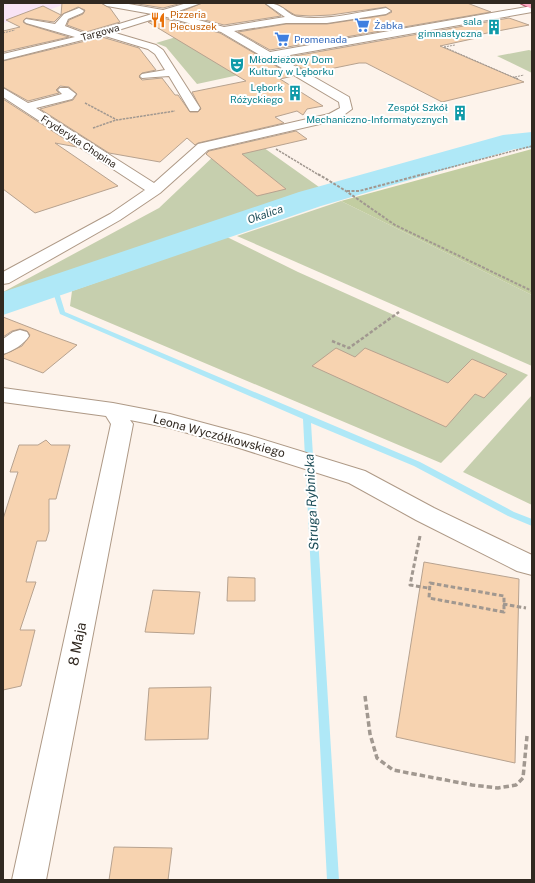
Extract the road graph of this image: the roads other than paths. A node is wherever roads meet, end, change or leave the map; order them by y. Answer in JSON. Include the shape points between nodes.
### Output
{"nodes":[{"id":1,"x":107,"y":3,"type":"edge"},
{"id":2,"x":196,"y":3,"type":"edge"},
{"id":3,"x":270,"y":3,"type":"edge"},
{"id":4,"x":370,"y":3,"type":"edge"},
{"id":5,"x":525,"y":3,"type":"edge"},
{"id":6,"x":495,"y":6,"type":"dead end"},
{"id":7,"x":532,"y":6,"type":"edge"},
{"id":8,"x":532,"y":9,"type":"edge"},
{"id":9,"x":308,"y":10,"type":"dead end"},
{"id":10,"x":79,"y":11,"type":"dead end"},
{"id":11,"x":515,"y":12,"type":"junction"},
{"id":12,"x":163,"y":13,"type":"junction"},
{"id":13,"x":295,"y":20,"type":"junction"},
{"id":14,"x":327,"y":20,"type":"junction"},
{"id":15,"x":29,"y":21,"type":"dead end"},
{"id":16,"x":404,"y":21,"type":"dead end"},
{"id":17,"x":56,"y":27,"type":"junction"},
{"id":18,"x":417,"y":28,"type":"junction"},
{"id":19,"x":224,"y":30,"type":"junction"},
{"id":20,"x":102,"y":32,"type":"junction"},
{"id":21,"x":86,"y":37,"type":"junction"},
{"id":22,"x":268,"y":56,"type":"junction"},
{"id":23,"x":3,"y":57,"type":"edge"},
{"id":24,"x":172,"y":72,"type":"junction"},
{"id":25,"x":146,"y":76,"type":"dead end"},
{"id":26,"x":64,"y":90,"type":"dead end"},
{"id":27,"x":3,"y":92,"type":"edge"},
{"id":28,"x":27,"y":107,"type":"junction"},
{"id":29,"x":194,"y":108,"type":"road end"},
{"id":30,"x":155,"y":190,"type":"junction"},
{"id":31,"x":3,"y":279,"type":"edge"},
{"id":32,"x":20,"y":336,"type":"dead end"},
{"id":33,"x":3,"y":348,"type":"edge"},
{"id":34,"x":3,"y":395,"type":"edge"},
{"id":35,"x":113,"y":410,"type":"junction"},
{"id":36,"x":532,"y":565,"type":"edge"},
{"id":37,"x":29,"y":880,"type":"edge"}],
"edges":[{"from":1,"to":12,"type":"street"},
{"from":2,"to":12,"type":"street","name":"Targowa"},
{"from":3,"to":13,"type":"street"},
{"from":4,"to":14,"type":"street","via":[[390,13]]},
{"from":5,"to":7,"type":"main road"},
{"from":6,"to":11,"type":"street"},
{"from":8,"to":11,"type":"street"},
{"from":9,"to":14,"type":"street"},
{"from":10,"to":17,"type":"street","via":[[62,19],[61,25]]},
{"from":11,"to":18,"type":"street"},
{"from":12,"to":19,"type":"street"},
{"from":12,"to":20,"type":"street","name":"Targowa"},
{"from":13,"to":14,"type":"street"},
{"from":13,"to":19,"type":"street"},
{"from":15,"to":17,"type":"street"},
{"from":16,"to":18,"type":"street"},
{"from":17,"to":21,"type":"street"},
{"from":18,"to":22,"type":"street"},
{"from":19,"to":22,"type":"street"},
{"from":20,"to":21,"type":"street","name":"Targowa"},
{"from":20,"to":24,"type":"street","via":[[152,47],[159,52]]},
{"from":21,"to":23,"type":"street","name":"Targowa"},
{"from":22,"to":30,"type":"street","via":[[345,100],[346,109],[333,117],[203,147]]},
{"from":24,"to":25,"type":"street"},
{"from":24,"to":29,"type":"street"},
{"from":26,"to":28,"type":"street","via":[[70,94],[68,96]]},
{"from":27,"to":28,"type":"street","name":"Fryderyka Chopina"},
{"from":28,"to":30,"type":"street","name":"Fryderyka Chopina"},
{"from":30,"to":31,"type":"street","via":[[114,217]]},
{"from":32,"to":33,"type":"street"},
{"from":34,"to":35,"type":"street","name":"Leona Wyczółkowskiego"},
{"from":35,"to":36,"type":"street","name":"Leona Wyczółkowskiego","via":[[170,421],[358,477],[425,514]]},
{"from":35,"to":37,"type":"street","name":"8 Maja","via":[[122,424]]}]}
